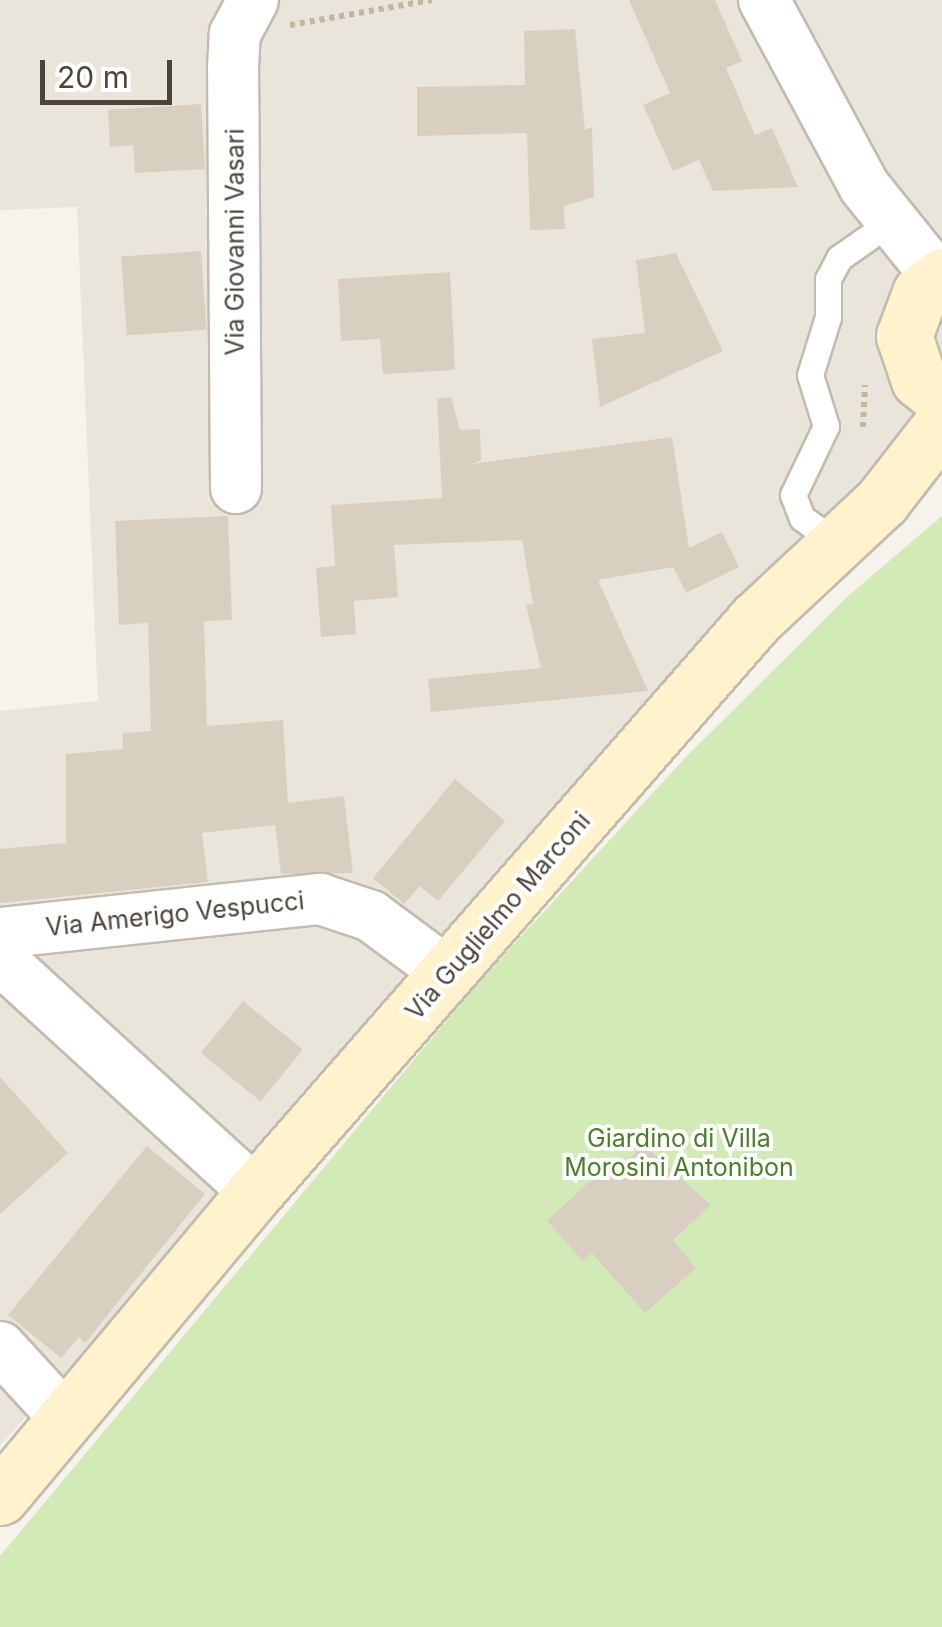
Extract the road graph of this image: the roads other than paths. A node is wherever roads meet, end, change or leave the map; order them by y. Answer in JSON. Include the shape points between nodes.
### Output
{"nodes":[{"id":1,"x":764,"y":0,"type":"edge"},
{"id":2,"x":246,"y":9,"type":"edge"},
{"id":3,"x":889,"y":223,"type":"junction"},
{"id":4,"x":940,"y":277,"type":"edge"},
{"id":5,"x":942,"y":398,"type":"edge"},
{"id":6,"x":942,"y":424,"type":"edge"},
{"id":7,"x":236,"y":488,"type":"dead end"},
{"id":8,"x":837,"y":543,"type":"junction"},
{"id":9,"x":0,"y":933,"type":"edge"},
{"id":10,"x":0,"y":959,"type":"edge"},
{"id":11,"x":448,"y":973,"type":"junction"},
{"id":12,"x":256,"y":1192,"type":"junction"},
{"id":13,"x":0,"y":1347,"type":"edge"},
{"id":14,"x":66,"y":1418,"type":"junction"},
{"id":15,"x":0,"y":1498,"type":"edge"}],
"edges":[{"from":1,"to":3,"type":"street"},
{"from":2,"to":7,"type":"street","name":"Via Giovanni Vasari","via":[[234,68]]},
{"from":3,"to":4,"type":"street"},
{"from":3,"to":8,"type":"lane","via":[[834,268],[810,374],[826,426],[793,495],[802,518]]},
{"from":4,"to":5,"type":"street","via":[[914,303],[904,336],[919,380]]},
{"from":6,"to":8,"type":"street","name":"Via Guglielmo Marconi","via":[[882,501]]},
{"from":8,"to":11,"type":"street","name":"Via Guglielmo Marconi","via":[[756,619]]},
{"from":9,"to":11,"type":"street","name":"Via Amerigo Vespucci","via":[[320,899],[371,916]]},
{"from":10,"to":12,"type":"street"},
{"from":11,"to":12,"type":"street","name":"Via Guglielmo Marconi"},
{"from":12,"to":14,"type":"street","name":"Via Guglielmo Marconi"},
{"from":13,"to":14,"type":"street"},
{"from":14,"to":15,"type":"street","name":"Via Guglielmo Marconi"}]}
